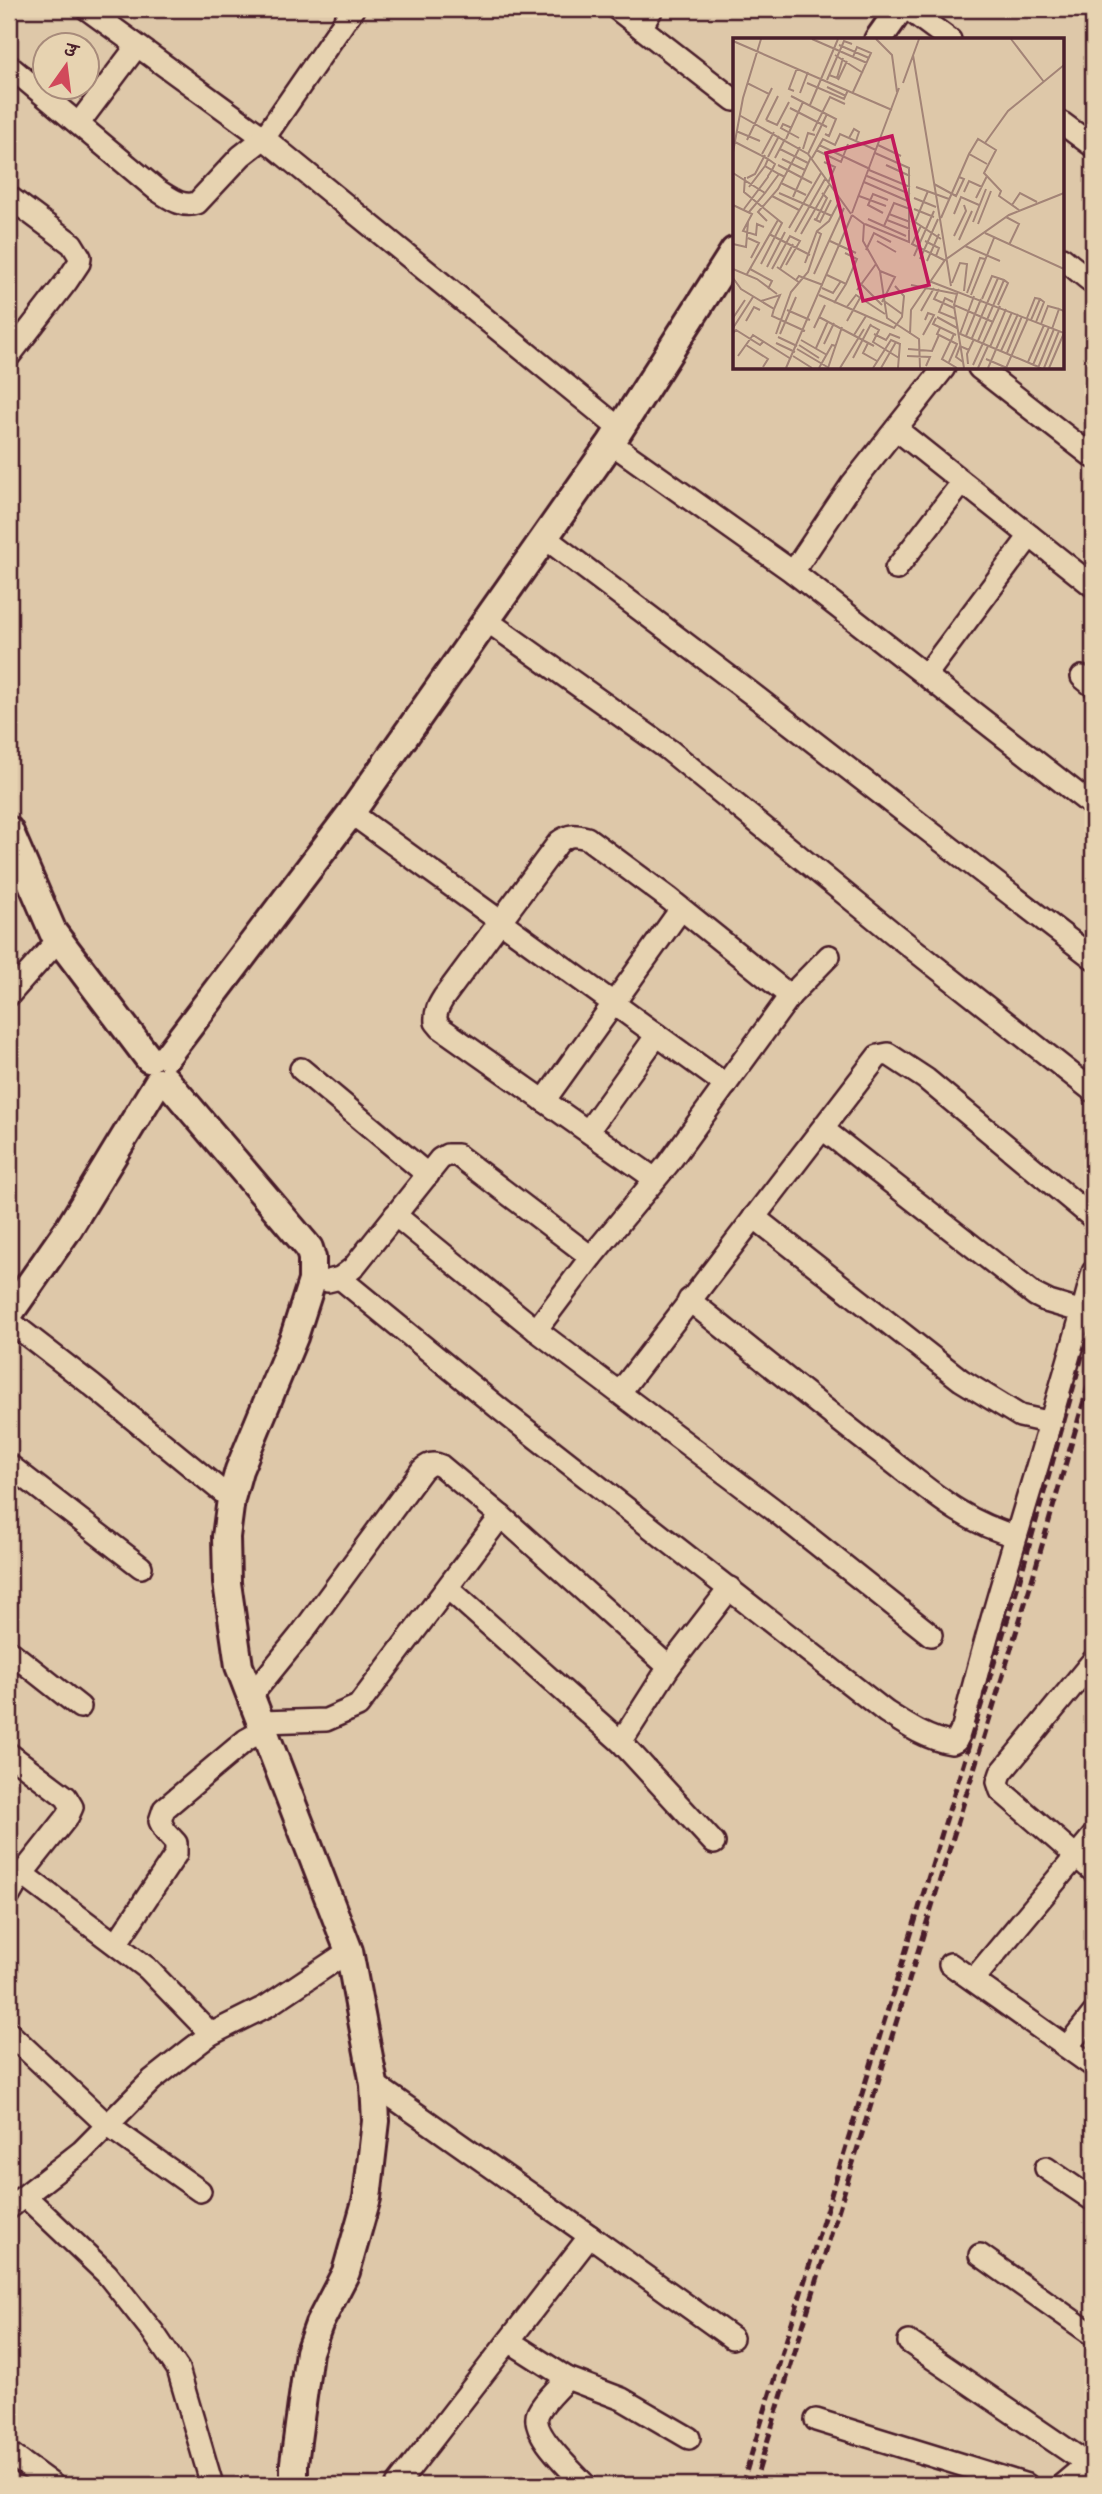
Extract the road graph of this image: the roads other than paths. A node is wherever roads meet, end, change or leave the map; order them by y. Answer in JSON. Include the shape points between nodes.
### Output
{"nodes":[{"id":1,"x":86,"y":9,"type":"edge"},
{"id":2,"x":353,"y":9,"type":"edge"},
{"id":3,"x":617,"y":9,"type":"edge"},
{"id":4,"x":652,"y":9,"type":"edge"},
{"id":5,"x":900,"y":9,"type":"edge"},
{"id":6,"x":908,"y":9,"type":"edge"},
{"id":7,"x":641,"y":28,"type":"junction"},
{"id":8,"x":879,"y":38,"type":"edge"},
{"id":9,"x":947,"y":38,"type":"edge"},
{"id":10,"x":137,"y":46,"type":"junction"},
{"id":11,"x":9,"y":66,"type":"edge"},
{"id":12,"x":733,"y":99,"type":"edge"},
{"id":13,"x":79,"y":123,"type":"junction"},
{"id":14,"x":1064,"y":124,"type":"edge"},
{"id":15,"x":264,"y":138,"type":"junction"},
{"id":16,"x":1093,"y":146,"type":"edge"},
{"id":17,"x":9,"y":197,"type":"edge"},
{"id":18,"x":733,"y":253,"type":"edge"},
{"id":19,"x":1064,"y":260,"type":"edge"},
{"id":20,"x":1093,"y":283,"type":"edge"},
{"id":21,"x":9,"y":356,"type":"edge"},
{"id":22,"x":943,"y":369,"type":"edge"},
{"id":23,"x":980,"y":369,"type":"edge"},
{"id":24,"x":896,"y":429,"type":"junction"},
{"id":25,"x":616,"y":436,"type":"junction"},
{"id":26,"x":1093,"y":457,"type":"edge"},
{"id":27,"x":962,"y":482,"type":"junction"},
{"id":28,"x":1030,"y":536,"type":"junction"},
{"id":29,"x":544,"y":537,"type":"junction"},
{"id":30,"x":896,"y":569,"type":"dead end"},
{"id":31,"x":793,"y":572,"type":"junction"},
{"id":32,"x":1093,"y":586,"type":"edge"},
{"id":33,"x":486,"y":620,"type":"junction"},
{"id":34,"x":926,"y":675,"type":"junction"},
{"id":35,"x":1093,"y":806,"type":"edge"},
{"id":36,"x":351,"y":813,"type":"junction"},
{"id":37,"x":9,"y":830,"type":"edge"},
{"id":38,"x":681,"y":909,"type":"junction"},
{"id":39,"x":500,"y":921,"type":"junction"},
{"id":40,"x":58,"y":940,"type":"junction"},
{"id":41,"x":829,"y":956,"type":"dead end"},
{"id":42,"x":1093,"y":958,"type":"edge"},
{"id":43,"x":9,"y":995,"type":"edge"},
{"id":44,"x":790,"y":996,"type":"junction"},
{"id":45,"x":615,"y":1004,"type":"junction"},
{"id":46,"x":657,"y":1035,"type":"junction"},
{"id":47,"x":302,"y":1069,"type":"dead end"},
{"id":48,"x":157,"y":1070,"type":"junction"},
{"id":49,"x":726,"y":1085,"type":"junction"},
{"id":50,"x":1093,"y":1091,"type":"edge"},
{"id":51,"x":544,"y":1101,"type":"junction"},
{"id":52,"x":822,"y":1129,"type":"junction"},
{"id":53,"x":588,"y":1131,"type":"junction"},
{"id":54,"x":428,"y":1175,"type":"junction"},
{"id":55,"x":655,"y":1179,"type":"junction"},
{"id":56,"x":395,"y":1215,"type":"junction"},
{"id":57,"x":754,"y":1217,"type":"junction"},
{"id":58,"x":1093,"y":1218,"type":"edge"},
{"id":59,"x":591,"y":1257,"type":"junction"},
{"id":60,"x":1093,"y":1272,"type":"edge"},
{"id":61,"x":340,"y":1278,"type":"junction"},
{"id":62,"x":312,"y":1281,"type":"junction"},
{"id":63,"x":9,"y":1286,"type":"edge"},
{"id":64,"x":689,"y":1300,"type":"junction"},
{"id":65,"x":1083,"y":1312,"type":"junction"},
{"id":66,"x":9,"y":1314,"type":"edge"},
{"id":67,"x":9,"y":1321,"type":"edge"},
{"id":68,"x":536,"y":1330,"type":"junction"},
{"id":69,"x":620,"y":1392,"type":"junction"},
{"id":70,"x":1052,"y":1423,"type":"junction"},
{"id":71,"x":9,"y":1465,"type":"edge"},
{"id":72,"x":231,"y":1499,"type":"junction"},
{"id":73,"x":501,"y":1516,"type":"junction"},
{"id":74,"x":1016,"y":1536,"type":"junction"},
{"id":75,"x":141,"y":1567,"type":"dead end"},
{"id":76,"x":730,"y":1588,"type":"junction"},
{"id":77,"x":449,"y":1589,"type":"junction"},
{"id":78,"x":931,"y":1635,"type":"dead end"},
{"id":79,"x":9,"y":1651,"type":"edge"},
{"id":80,"x":669,"y":1667,"type":"junction"},
{"id":81,"x":1090,"y":1673,"type":"edge"},
{"id":82,"x":251,"y":1696,"type":"junction"},
{"id":83,"x":80,"y":1707,"type":"dead end"},
{"id":84,"x":263,"y":1726,"type":"junction"},
{"id":85,"x":621,"y":1742,"type":"junction"},
{"id":86,"x":11,"y":1760,"type":"edge"},
{"id":87,"x":1093,"y":1836,"type":"edge"},
{"id":88,"x":714,"y":1843,"type":"dead end"},
{"id":89,"x":1076,"y":1856,"type":"junction"},
{"id":90,"x":1093,"y":1871,"type":"edge"},
{"id":91,"x":22,"y":1874,"type":"junction"},
{"id":92,"x":9,"y":1896,"type":"edge"},
{"id":93,"x":116,"y":1944,"type":"junction"},
{"id":94,"x":349,"y":1951,"type":"junction"},
{"id":95,"x":950,"y":1964,"type":"dead end"},
{"id":96,"x":973,"y":1980,"type":"junction"},
{"id":97,"x":1093,"y":2014,"type":"edge"},
{"id":98,"x":9,"y":2033,"type":"edge"},
{"id":99,"x":211,"y":2034,"type":"junction"},
{"id":100,"x":1067,"y":2047,"type":"junction"},
{"id":101,"x":1093,"y":2066,"type":"edge"},
{"id":102,"x":374,"y":2084,"type":"junction"},
{"id":103,"x":107,"y":2125,"type":"junction"},
{"id":104,"x":1046,"y":2168,"type":"dead end"},
{"id":105,"x":200,"y":2191,"type":"dead end"},
{"id":106,"x":1093,"y":2200,"type":"edge"},
{"id":107,"x":17,"y":2202,"type":"edge"},
{"id":108,"x":590,"y":2236,"type":"junction"},
{"id":109,"x":980,"y":2255,"type":"dead end"},
{"id":110,"x":1093,"y":2335,"type":"edge"},
{"id":111,"x":732,"y":2338,"type":"dead end"},
{"id":112,"x":509,"y":2341,"type":"junction"},
{"id":113,"x":909,"y":2342,"type":"dead end"},
{"id":114,"x":567,"y":2378,"type":"junction"},
{"id":115,"x":816,"y":2420,"type":"dead end"},
{"id":116,"x":690,"y":2438,"type":"dead end"},
{"id":117,"x":9,"y":2453,"type":"edge"},
{"id":118,"x":1091,"y":2462,"type":"edge"},
{"id":119,"x":53,"y":2485,"type":"edge"},
{"id":120,"x":212,"y":2485,"type":"edge"},
{"id":121,"x":294,"y":2485,"type":"edge"},
{"id":122,"x":397,"y":2485,"type":"edge"},
{"id":123,"x":585,"y":2485,"type":"edge"},
{"id":124,"x":1027,"y":2485,"type":"edge"},
{"id":125,"x":1062,"y":2485,"type":"edge"}],
"edges":[{"from":1,"to":10,"type":"street"},
{"from":2,"to":15,"type":"street"},
{"from":3,"to":7,"type":"street"},
{"from":4,"to":7,"type":"street"},
{"from":5,"to":8,"type":"street"},
{"from":6,"to":9,"type":"street"},
{"from":7,"to":12,"type":"street"},
{"from":10,"to":13,"type":"street"},
{"from":10,"to":15,"type":"street"},
{"from":11,"to":13,"type":"street"},
{"from":13,"to":15,"type":"street","via":[[157,190],[189,205],[197,203]]},
{"from":14,"to":16,"type":"street"},
{"from":15,"to":25,"type":"street"},
{"from":17,"to":21,"type":"street","via":[[72,244],[80,257]]},
{"from":18,"to":25,"type":"street"},
{"from":19,"to":20,"type":"street"},
{"from":22,"to":24,"type":"street"},
{"from":23,"to":26,"type":"street"},
{"from":24,"to":27,"type":"street"},
{"from":24,"to":31,"type":"street","via":[[852,484]]},
{"from":25,"to":29,"type":"street"},
{"from":25,"to":31,"type":"street"},
{"from":27,"to":28,"type":"street"},
{"from":27,"to":30,"type":"street"},
{"from":28,"to":32,"type":"street"},
{"from":28,"to":34,"type":"street"},
{"from":29,"to":33,"type":"street"},
{"from":29,"to":42,"type":"street"},
{"from":31,"to":34,"type":"street"},
{"from":33,"to":36,"type":"street"},
{"from":33,"to":50,"type":"street","via":[[669,750]]},
{"from":34,"to":35,"type":"street"},
{"from":36,"to":39,"type":"street"},
{"from":36,"to":48,"type":"street"},
{"from":37,"to":40,"type":"street"},
{"from":38,"to":39,"type":"street","via":[[587,838],[567,835]]},
{"from":38,"to":44,"type":"street"},
{"from":38,"to":45,"type":"street"},
{"from":39,"to":45,"type":"street"},
{"from":39,"to":51,"type":"street","via":[[437,1007],[436,1021]]},
{"from":40,"to":43,"type":"street"},
{"from":40,"to":48,"type":"street"},
{"from":41,"to":44,"type":"street"},
{"from":44,"to":49,"type":"street"},
{"from":45,"to":46,"type":"street"},
{"from":45,"to":51,"type":"street"},
{"from":46,"to":49,"type":"street"},
{"from":46,"to":53,"type":"street"},
{"from":47,"to":54,"type":"street"},
{"from":48,"to":62,"type":"street","via":[[309,1248]]},
{"from":48,"to":63,"type":"street"},
{"from":48,"to":66,"type":"street","via":[[69,1228]]},
{"from":49,"to":55,"type":"street"},
{"from":51,"to":53,"type":"street"},
{"from":52,"to":57,"type":"street"},
{"from":52,"to":58,"type":"street","via":[[878,1056],[888,1054],[926,1079]]},
{"from":52,"to":65,"type":"street","via":[[1035,1295]]},
{"from":53,"to":55,"type":"street"},
{"from":54,"to":56,"type":"street"},
{"from":54,"to":59,"type":"street","via":[[440,1159],[457,1155]]},
{"from":55,"to":59,"type":"street"},
{"from":56,"to":61,"type":"street"},
{"from":56,"to":68,"type":"street"},
{"from":57,"to":64,"type":"street"},
{"from":57,"to":70,"type":"street","via":[[961,1380],[1020,1416]]},
{"from":59,"to":68,"type":"street"},
{"from":60,"to":65,"type":"street"},
{"from":61,"to":62,"type":"street"},
{"from":61,"to":76,"type":"street"},
{"from":62,"to":72,"type":"street"},
{"from":64,"to":69,"type":"street"},
{"from":64,"to":74,"type":"street","via":[[964,1516]]},
{"from":65,"to":70,"type":"street"},
{"from":67,"to":72,"type":"street"},
{"from":68,"to":69,"type":"street"},
{"from":69,"to":78,"type":"street"},
{"from":70,"to":74,"type":"street"},
{"from":71,"to":75,"type":"street"},
{"from":72,"to":82,"type":"street","via":[[227,1583],[239,1666]]},
{"from":73,"to":77,"type":"street"},
{"from":73,"to":80,"type":"street"},
{"from":73,"to":82,"type":"street","via":[[441,1466],[427,1465]]},
{"from":74,"to":76,"type":"street","via":[[963,1727],[952,1743],[886,1712]]},
{"from":76,"to":80,"type":"street"},
{"from":77,"to":84,"type":"street","via":[[358,1706],[326,1720]]},
{"from":77,"to":85,"type":"street"},
{"from":79,"to":83,"type":"street"},
{"from":80,"to":85,"type":"street"},
{"from":81,"to":89,"type":"street","via":[[1001,1773],[998,1782],[1001,1791]]},
{"from":82,"to":84,"type":"street"},
{"from":84,"to":93,"type":"street","via":[[164,1810],[160,1821],[176,1843],[176,1854]]},
{"from":84,"to":94,"type":"street"},
{"from":85,"to":88,"type":"street"},
{"from":86,"to":91,"type":"street","via":[[66,1797],[72,1807]]},
{"from":87,"to":89,"type":"street"},
{"from":89,"to":90,"type":"street"},
{"from":89,"to":96,"type":"street"},
{"from":91,"to":92,"type":"street"},
{"from":91,"to":93,"type":"street"},
{"from":93,"to":99,"type":"street","via":[[147,1968]]},
{"from":94,"to":99,"type":"street","via":[[267,2006]]},
{"from":94,"to":102,"type":"street"},
{"from":95,"to":96,"type":"street"},
{"from":96,"to":100,"type":"street"},
{"from":97,"to":100,"type":"street"},
{"from":98,"to":103,"type":"street"},
{"from":99,"to":103,"type":"street","via":[[152,2080]]},
{"from":100,"to":101,"type":"street"},
{"from":102,"to":108,"type":"street"},
{"from":102,"to":121,"type":"street","via":[[376,2121],[367,2198],[346,2272],[309,2352]]},
{"from":103,"to":105,"type":"street"},
{"from":103,"to":107,"type":"street","via":[[82,2151]]},
{"from":104,"to":106,"type":"street"},
{"from":107,"to":120,"type":"street","via":[[107,2274],[147,2324],[178,2369]]},
{"from":108,"to":111,"type":"street"},
{"from":108,"to":112,"type":"street"},
{"from":109,"to":110,"type":"street"},
{"from":112,"to":114,"type":"street"},
{"from":112,"to":122,"type":"street"},
{"from":113,"to":118,"type":"street"},
{"from":114,"to":116,"type":"street","via":[[622,2399]]},
{"from":114,"to":123,"type":"street","via":[[540,2410],[536,2426]]},
{"from":115,"to":124,"type":"street"},
{"from":117,"to":119,"type":"street"},
{"from":118,"to":125,"type":"street"}]}
